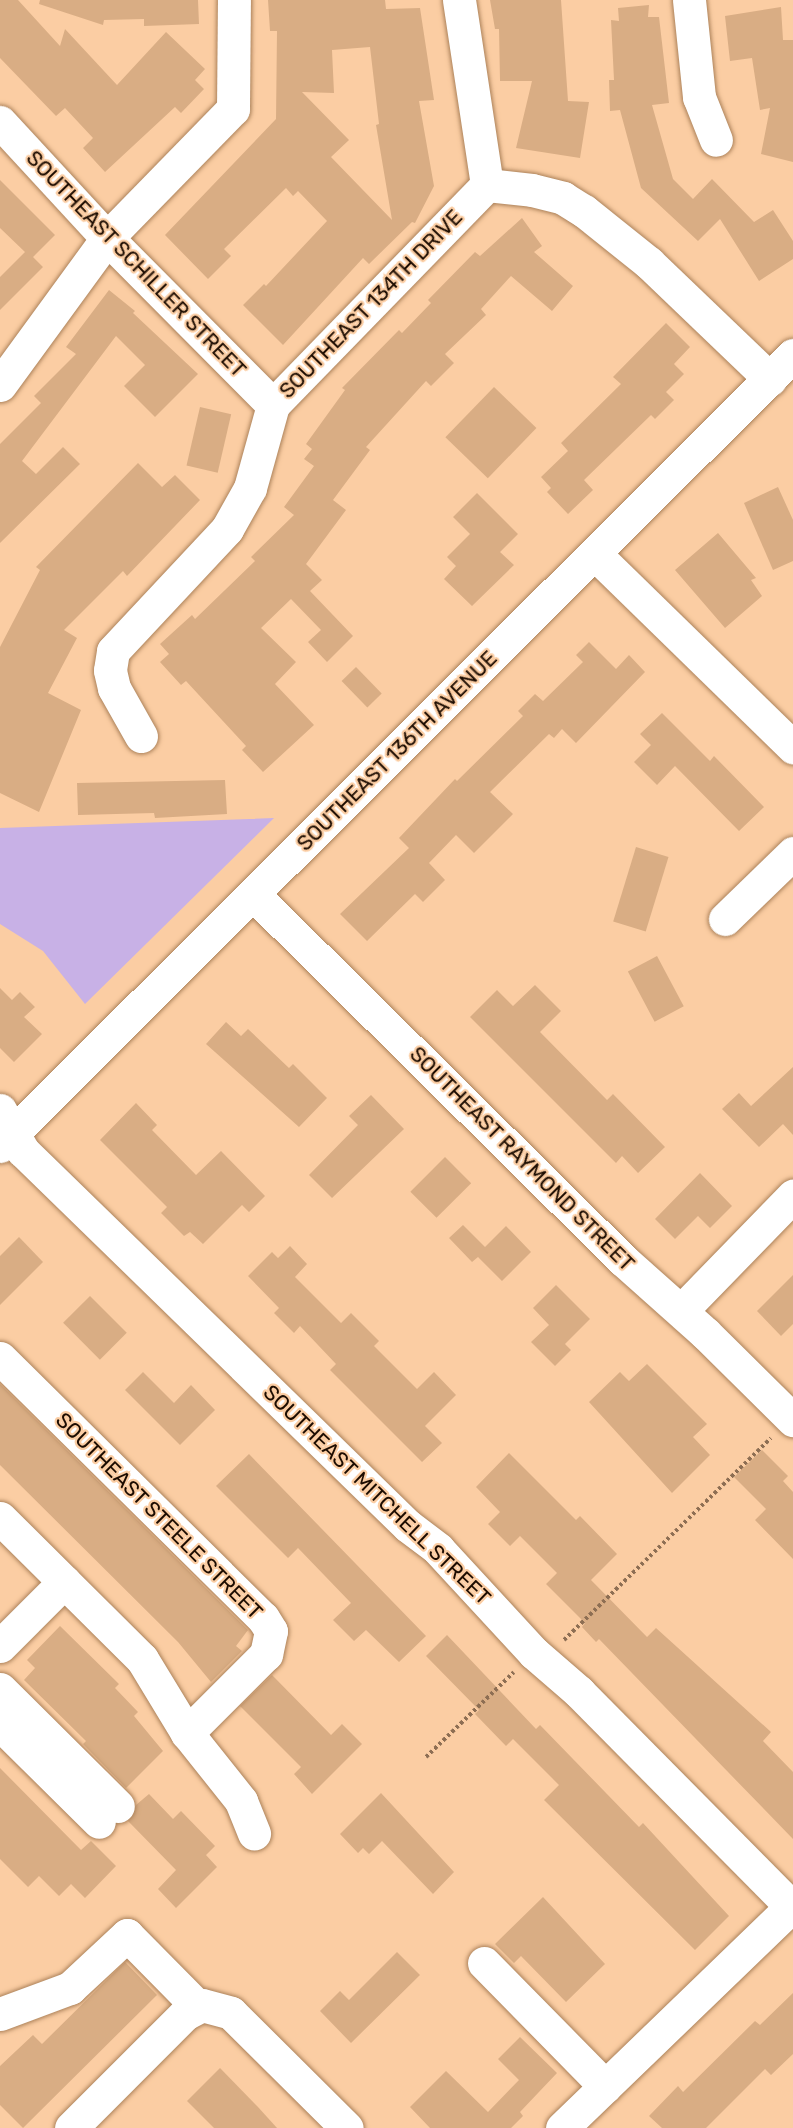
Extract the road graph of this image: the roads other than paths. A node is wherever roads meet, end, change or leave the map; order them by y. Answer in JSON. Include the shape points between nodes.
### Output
{"nodes":[{"id":1,"x":234,"y":0,"type":"edge"},
{"id":2,"x":459,"y":0,"type":"edge"},
{"id":3,"x":689,"y":0,"type":"edge"},
{"id":4,"x":0,"y":122,"type":"edge"},
{"id":5,"x":716,"y":140,"type":"dead end"},
{"id":6,"x":487,"y":185,"type":"junction"},
{"id":7,"x":107,"y":238,"type":"junction"},
{"id":8,"x":793,"y":356,"type":"edge"},
{"id":9,"x":770,"y":379,"type":"junction"},
{"id":10,"x":0,"y":385,"type":"edge"},
{"id":11,"x":273,"y":405,"type":"junction"},
{"id":12,"x":595,"y":554,"type":"junction"},
{"id":13,"x":141,"y":736,"type":"dead end"},
{"id":14,"x":793,"y":747,"type":"edge"},
{"id":15,"x":793,"y":853,"type":"edge"},
{"id":16,"x":253,"y":894,"type":"junction"},
{"id":17,"x":725,"y":919,"type":"dead end"},
{"id":18,"x":4,"y":1130,"type":"edge"},
{"id":19,"x":793,"y":1196,"type":"edge"},
{"id":20,"x":681,"y":1311,"type":"junction"},
{"id":21,"x":0,"y":1358,"type":"edge"},
{"id":22,"x":792,"y":1419,"type":"edge"},
{"id":23,"x":0,"y":1518,"type":"edge"},
{"id":24,"x":64,"y":1582,"type":"junction"},
{"id":25,"x":0,"y":1646,"type":"edge"},
{"id":26,"x":0,"y":1689,"type":"edge"},
{"id":27,"x":0,"y":1724,"type":"edge"},
{"id":28,"x":187,"y":1733,"type":"junction"},
{"id":29,"x":254,"y":1833,"type":"dead end"},
{"id":30,"x":793,"y":1906,"type":"edge"},
{"id":31,"x":484,"y":1963,"type":"dead end"},
{"id":32,"x":203,"y":2006,"type":"junction"},
{"id":33,"x":0,"y":2014,"type":"edge"},
{"id":34,"x":605,"y":2086,"type":"junction"},
{"id":35,"x":71,"y":2128,"type":"edge"},
{"id":36,"x":347,"y":2128,"type":"edge"},
{"id":37,"x":561,"y":2128,"type":"edge"}],
"edges":[{"from":1,"to":7,"type":"street","via":[[233,109]]},
{"from":2,"to":6,"type":"street"},
{"from":3,"to":5,"type":"street","via":[[699,97]]},
{"from":4,"to":7,"type":"street","name":"SOUTHEAST SCHILLER STREET"},
{"from":6,"to":9,"type":"street","via":[[542,193],[584,211],[649,263]]},
{"from":6,"to":11,"type":"street","name":"SOUTHEAST 134TH DRIVE"},
{"from":7,"to":10,"type":"street"},
{"from":7,"to":11,"type":"street","name":"SOUTHEAST SCHILLER STREET"},
{"from":8,"to":9,"type":"street","name":"SOUTHEAST 136TH AVENUE"},
{"from":9,"to":12,"type":"street","name":"SOUTHEAST 136TH AVENUE"},
{"from":11,"to":13,"type":"street","name":"SOUTHEAST 134TH DRIVE","via":[[250,488],[227,529],[113,651],[110,670],[114,688]]},
{"from":12,"to":14,"type":"street"},
{"from":12,"to":16,"type":"street","name":"SOUTHEAST 136TH AVENUE"},
{"from":15,"to":17,"type":"street"},
{"from":16,"to":18,"type":"street","name":"SOUTHEAST 136TH AVENUE"},
{"from":16,"to":20,"type":"street","name":"SOUTHEAST RAYMOND STREET","via":[[623,1260]]},
{"from":18,"to":30,"type":"street","name":"SOUTHEAST MITCHELL STREET","via":[[408,1526],[438,1549],[534,1653],[579,1692]]},
{"from":19,"to":20,"type":"street"},
{"from":20,"to":22,"type":"street","name":"SOUTHEAST RAYMOND STREET"},
{"from":21,"to":28,"type":"street","name":"SOUTHEAST STEELE STREET","via":[[251,1606],[271,1631],[266,1654]]},
{"from":23,"to":24,"type":"street"},
{"from":24,"to":25,"type":"street"},
{"from":24,"to":28,"type":"street","via":[[142,1659]]},
{"from":26,"to":27,"type":"street","via":[[108,1814]]},
{"from":28,"to":29,"type":"street","via":[[224,1775],[241,1801]]},
{"from":30,"to":34,"type":"street"},
{"from":31,"to":34,"type":"street"},
{"from":32,"to":33,"type":"street","via":[[128,1935],[70,1988]]},
{"from":32,"to":35,"type":"street"},
{"from":32,"to":36,"type":"street","via":[[231,2013]]},
{"from":34,"to":37,"type":"street"}]}
